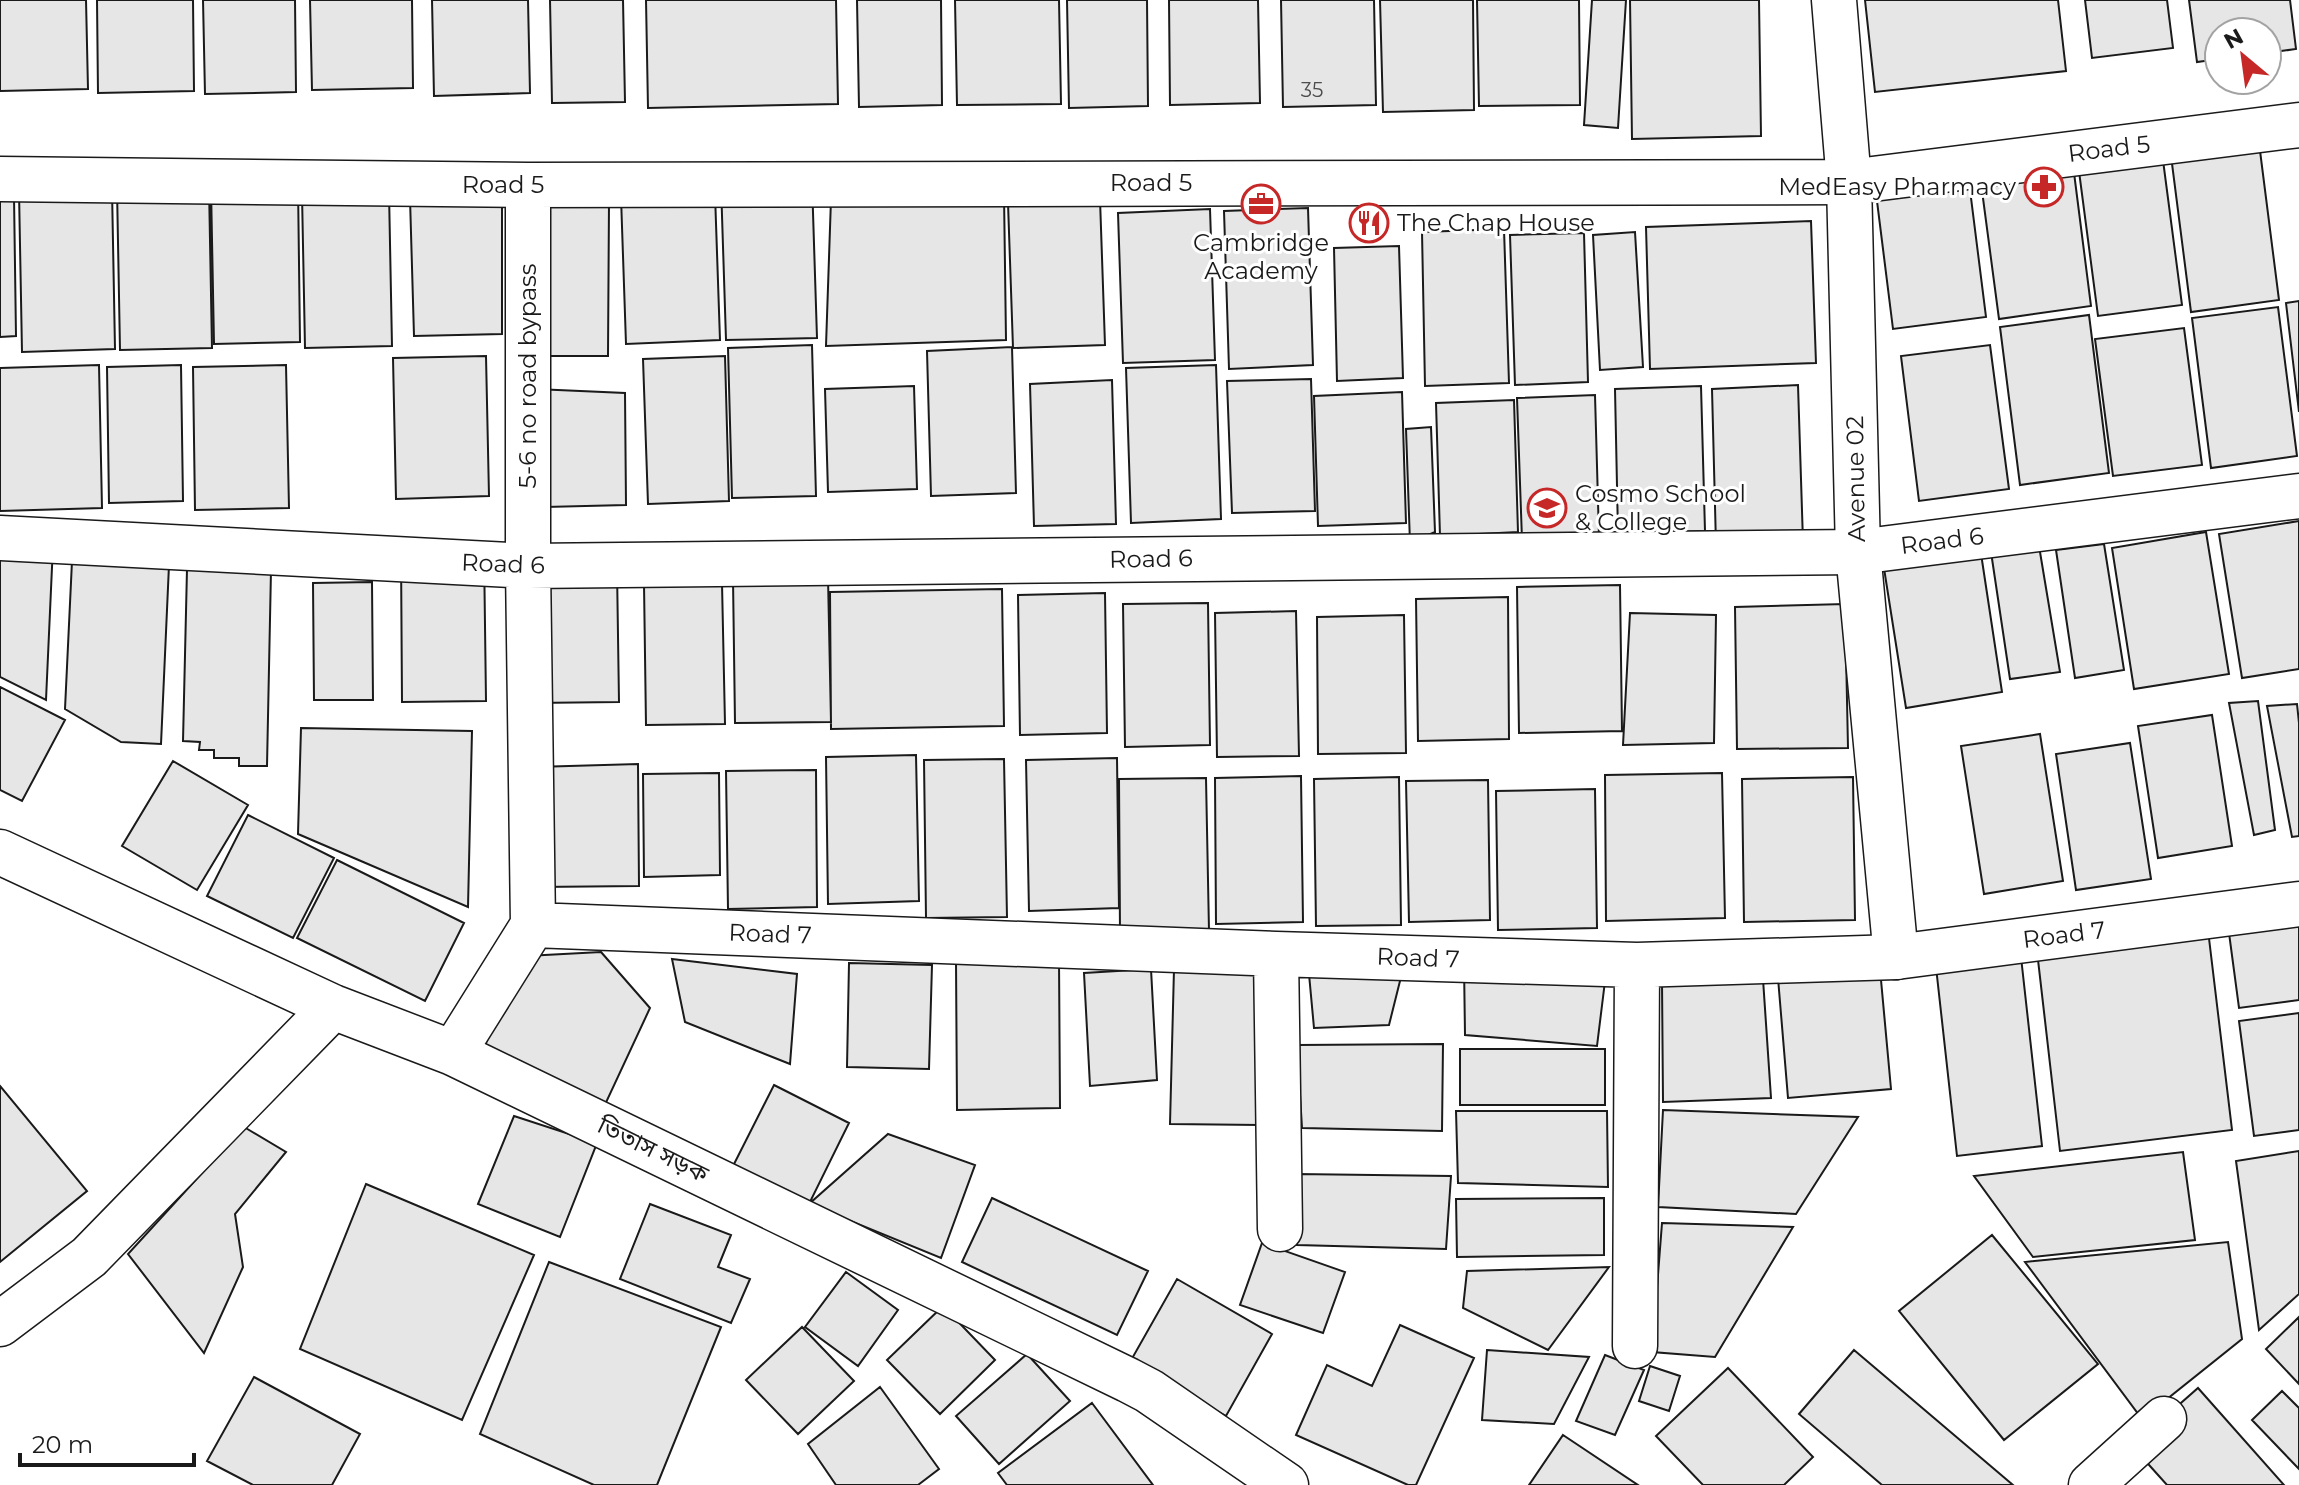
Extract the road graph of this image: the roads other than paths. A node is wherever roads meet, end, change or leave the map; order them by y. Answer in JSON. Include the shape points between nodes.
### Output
{"nodes":[{"id":1,"x":1834,"y":0,"type":"edge"},
{"id":2,"x":2299,"y":125,"type":"edge"},
{"id":3,"x":0,"y":179,"type":"edge"},
{"id":4,"x":1849,"y":182,"type":"junction"},
{"id":5,"x":528,"y":185,"type":"junction"},
{"id":6,"x":2299,"y":496,"type":"edge"},
{"id":7,"x":0,"y":538,"type":"edge"},
{"id":8,"x":1858,"y":552,"type":"junction"},
{"id":9,"x":528,"y":566,"type":"junction"},
{"id":10,"x":0,"y":852,"type":"edge"},
{"id":11,"x":2299,"y":904,"type":"edge"},
{"id":12,"x":533,"y":925,"type":"junction"},
{"id":13,"x":1276,"y":954,"type":"junction"},
{"id":14,"x":1896,"y":957,"type":"junction"},
{"id":15,"x":1637,"y":965,"type":"junction"},
{"id":16,"x":333,"y":1007,"type":"junction"},
{"id":17,"x":453,"y":1053,"type":"junction"},
{"id":18,"x":1280,"y":1229,"type":"dead end"},
{"id":19,"x":0,"y":1324,"type":"edge"},
{"id":20,"x":1635,"y":1346,"type":"dead end"},
{"id":21,"x":2164,"y":1419,"type":"dead end"},
{"id":22,"x":1286,"y":1485,"type":"edge"},
{"id":23,"x":2091,"y":1485,"type":"edge"}],
"edges":[{"from":1,"to":4,"type":"street","name":"Avenue 02"},
{"from":2,"to":4,"type":"street","name":"Road 5"},
{"from":3,"to":5,"type":"street","name":"Road 5"},
{"from":4,"to":5,"type":"street","name":"Road 5"},
{"from":4,"to":8,"type":"street","name":"Avenue 02"},
{"from":5,"to":9,"type":"street","name":"5-6 no road bypass"},
{"from":6,"to":8,"type":"street","name":"Road 6"},
{"from":7,"to":9,"type":"street","name":"Road 6"},
{"from":8,"to":9,"type":"street","name":"Road 6"},
{"from":8,"to":14,"type":"street","name":"Avenue 02"},
{"from":9,"to":12,"type":"street","name":"5-6 no road bypass"},
{"from":10,"to":16,"type":"street","name":"তিতাস সড়ক"},
{"from":11,"to":14,"type":"street","name":"Road 7"},
{"from":12,"to":13,"type":"street","name":"Road 7"},
{"from":12,"to":17,"type":"street"},
{"from":13,"to":15,"type":"street","name":"Road 7"},
{"from":13,"to":18,"type":"street"},
{"from":14,"to":15,"type":"street","name":"Road 7"},
{"from":15,"to":20,"type":"street"},
{"from":16,"to":17,"type":"street","name":"তিতাস সড়ক"},
{"from":16,"to":19,"type":"street","via":[[89,1257]]},
{"from":17,"to":22,"type":"street","name":"তিতাস সড়ক","via":[[1128,1380]]},
{"from":21,"to":23,"type":"street"}]}
